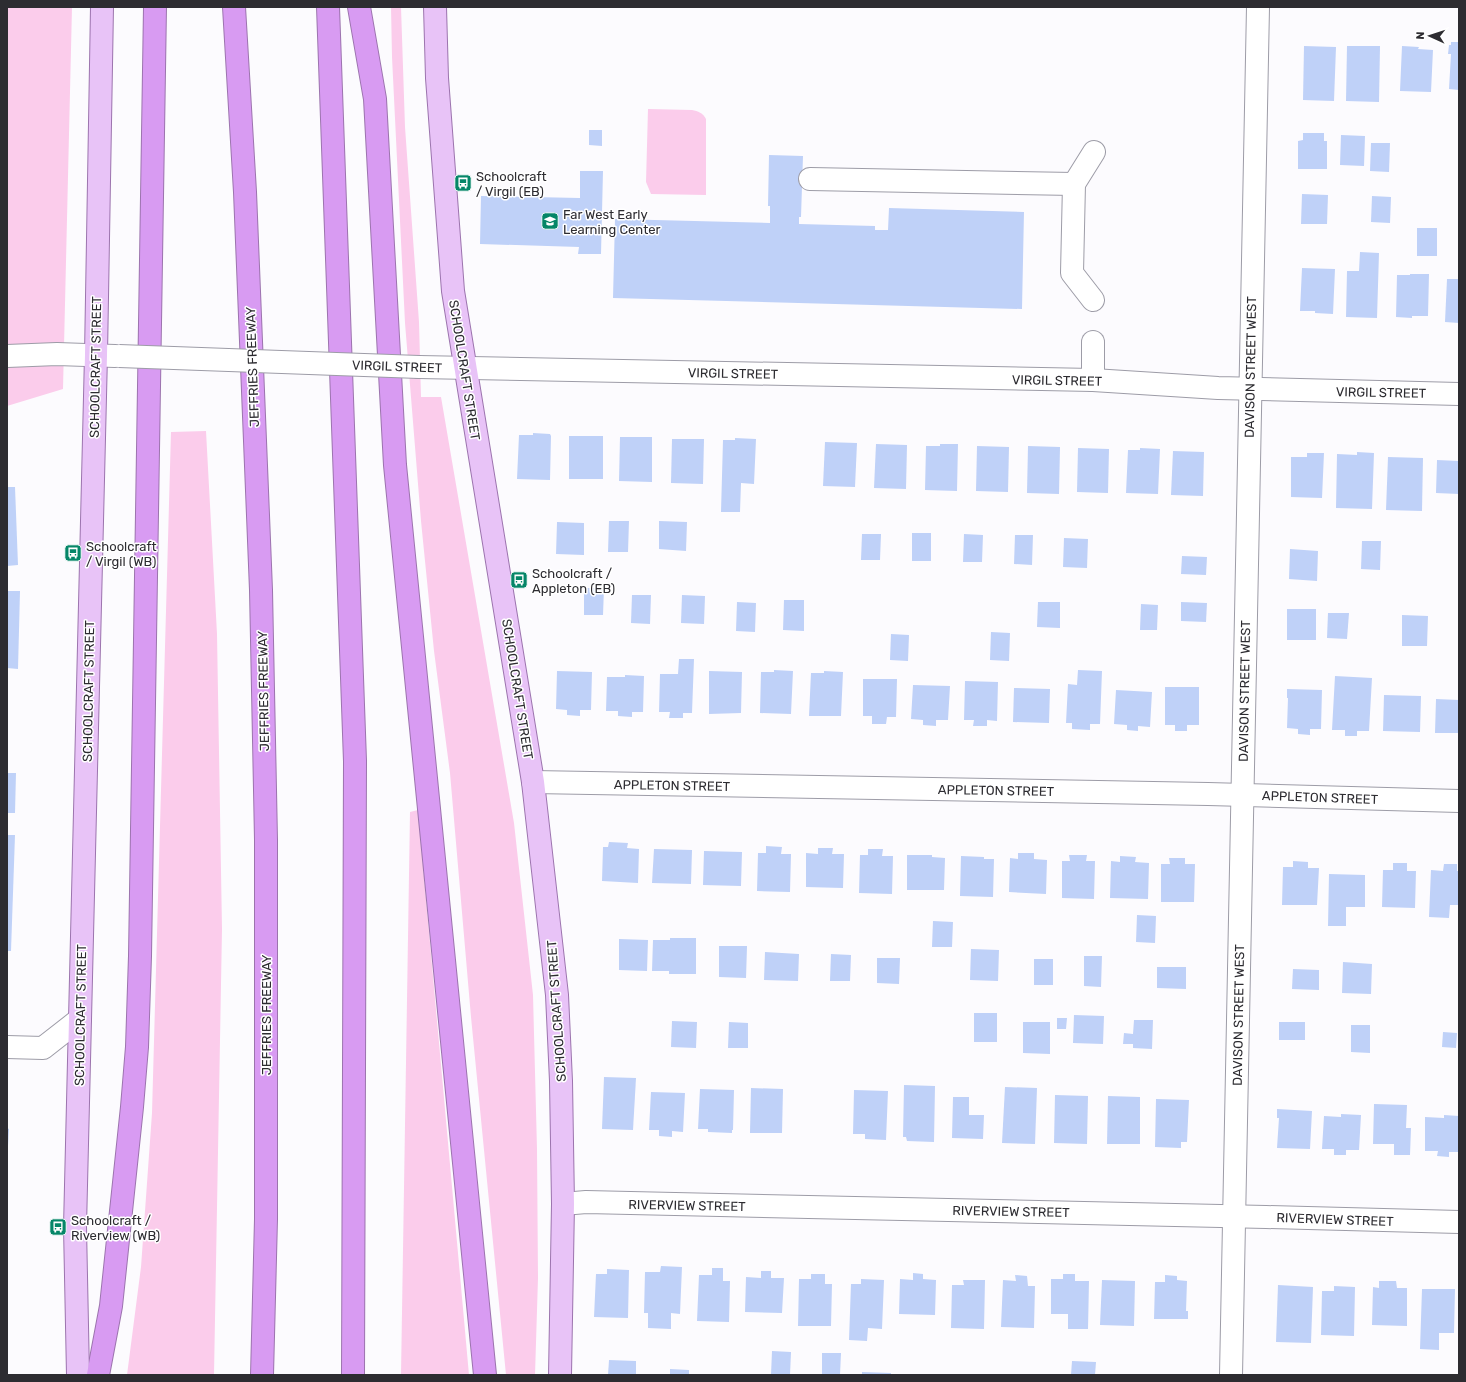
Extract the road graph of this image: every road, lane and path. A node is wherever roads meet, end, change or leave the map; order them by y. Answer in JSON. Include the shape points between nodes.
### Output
{"nodes":[{"id":1,"x":102,"y":7,"type":"edge"},
{"id":2,"x":155,"y":7,"type":"edge"},
{"id":3,"x":234,"y":7,"type":"edge"},
{"id":4,"x":328,"y":7,"type":"edge"},
{"id":5,"x":360,"y":7,"type":"edge"},
{"id":6,"x":435,"y":7,"type":"edge"},
{"id":7,"x":1258,"y":7,"type":"edge"},
{"id":8,"x":1094,"y":152,"type":"dead end"},
{"id":9,"x":810,"y":179,"type":"dead end"},
{"id":10,"x":1074,"y":184,"type":"junction"},
{"id":11,"x":1093,"y":300,"type":"dead end"},
{"id":12,"x":1093,"y":342,"type":"dead end"},
{"id":13,"x":96,"y":355,"type":"junction"},
{"id":14,"x":7,"y":356,"type":"edge"},
{"id":15,"x":464,"y":369,"type":"junction"},
{"id":16,"x":1093,"y":380,"type":"junction"},
{"id":17,"x":1250,"y":389,"type":"junction"},
{"id":18,"x":1459,"y":394,"type":"edge"},
{"id":19,"x":533,"y":782,"type":"junction"},
{"id":20,"x":1242,"y":795,"type":"junction"},
{"id":21,"x":1459,"y":802,"type":"edge"},
{"id":22,"x":80,"y":1019,"type":"junction"},
{"id":23,"x":7,"y":1047,"type":"edge"},
{"id":24,"x":563,"y":1204,"type":"junction"},
{"id":25,"x":1235,"y":1216,"type":"junction"},
{"id":26,"x":1459,"y":1222,"type":"edge"},
{"id":27,"x":78,"y":1375,"type":"edge"},
{"id":28,"x":98,"y":1375,"type":"edge"},
{"id":29,"x":262,"y":1375,"type":"edge"},
{"id":30,"x":353,"y":1375,"type":"edge"},
{"id":31,"x":485,"y":1375,"type":"edge"},
{"id":32,"x":560,"y":1375,"type":"edge"},
{"id":33,"x":1231,"y":1375,"type":"edge"}],
"edges":[{"from":1,"to":13,"type":"main road","name":"SCHOOLCRAFT STREET"},
{"from":2,"to":28,"type":"highway","via":[[139,979],[132,1107],[111,1306]]},
{"from":3,"to":29,"type":"highway","name":"JEFFRIES FREEWAY","via":[[245,192],[262,637],[266,864],[266,1219]]},
{"from":4,"to":30,"type":"highway","via":[[355,761]]},
{"from":5,"to":31,"type":"highway","via":[[375,99],[394,464]]},
{"from":6,"to":15,"type":"main road","name":"SCHOOLCRAFT STREET","via":[[444,190],[453,291]]},
{"from":7,"to":17,"type":"street","name":"DAVISON STREET WEST"},
{"from":8,"to":10,"type":"street"},
{"from":9,"to":10,"type":"street"},
{"from":10,"to":11,"type":"street","via":[[1072,273]]},
{"from":12,"to":16,"type":"street"},
{"from":13,"to":14,"type":"street","name":"VIRGIL STREET"},
{"from":13,"to":15,"type":"street","name":"VIRGIL STREET","bridge":true},
{"from":13,"to":22,"type":"main road","name":"SCHOOLCRAFT STREET"},
{"from":15,"to":16,"type":"street","name":"VIRGIL STREET"},
{"from":15,"to":19,"type":"main road","name":"SCHOOLCRAFT STREET"},
{"from":16,"to":17,"type":"street","name":"VIRGIL STREET"},
{"from":17,"to":18,"type":"street","name":"VIRGIL STREET"},
{"from":17,"to":20,"type":"street","name":"DAVISON STREET WEST"},
{"from":19,"to":20,"type":"street","name":"APPLETON STREET"},
{"from":19,"to":24,"type":"main road","name":"SCHOOLCRAFT STREET","via":[[557,995]]},
{"from":20,"to":21,"type":"street","name":"APPLETON STREET"},
{"from":20,"to":25,"type":"street","name":"DAVISON STREET WEST"},
{"from":22,"to":23,"type":"street","via":[[43,1048]]},
{"from":22,"to":27,"type":"main road","name":"SCHOOLCRAFT STREET","via":[[75,1227]]},
{"from":24,"to":25,"type":"street","name":"RIVERVIEW STREET","via":[[594,1202]]},
{"from":24,"to":32,"type":"main road","name":"SCHOOLCRAFT STREET"},
{"from":25,"to":26,"type":"street","name":"RIVERVIEW STREET"},
{"from":25,"to":33,"type":"street","name":"DAVISON STREET WEST"}]}
